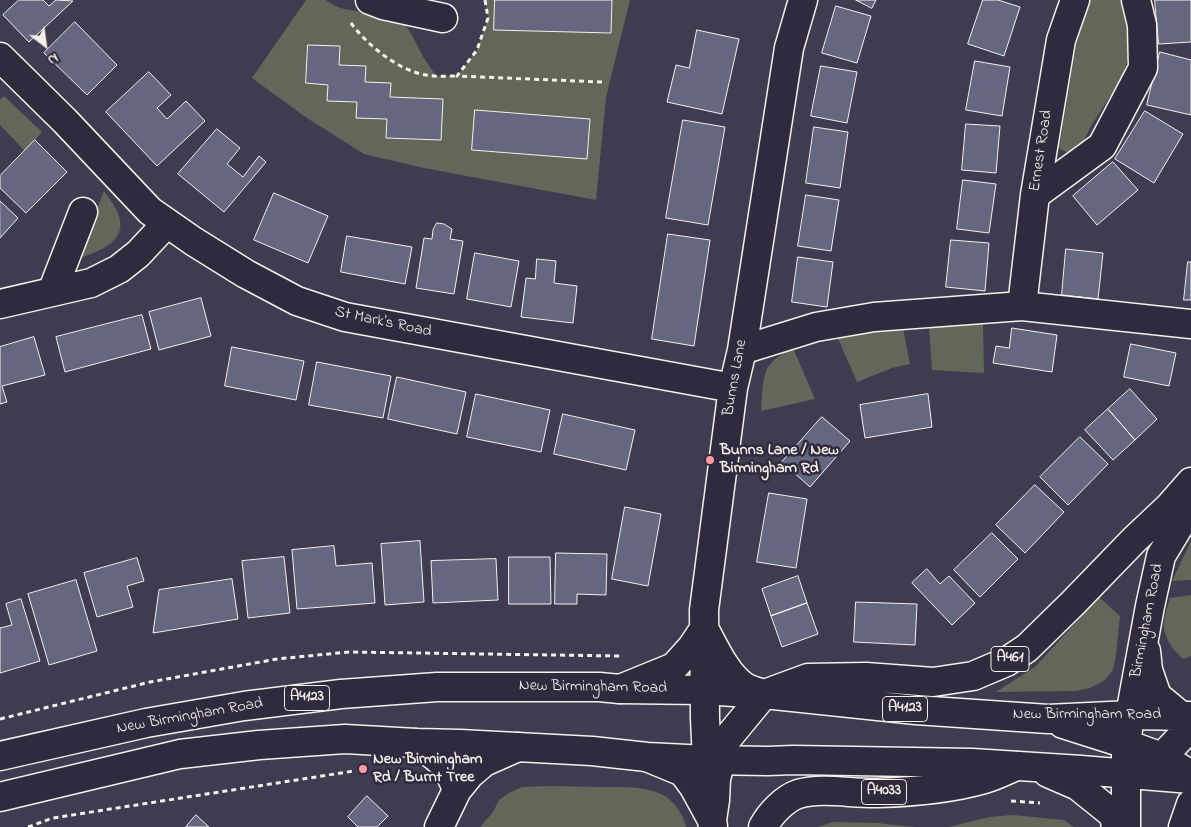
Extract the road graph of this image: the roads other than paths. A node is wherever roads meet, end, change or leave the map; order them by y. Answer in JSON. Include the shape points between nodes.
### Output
{"nodes":[{"id":1,"x":370,"y":0,"type":"edge"},
{"id":2,"x":803,"y":0,"type":"edge"},
{"id":3,"x":1075,"y":0,"type":"edge"},
{"id":4,"x":1136,"y":0,"type":"edge"},
{"id":5,"x":443,"y":18,"type":"dead end"},
{"id":6,"x":0,"y":57,"type":"edge"},
{"id":7,"x":1034,"y":195,"type":"junction"},
{"id":8,"x":83,"y":212,"type":"dead end"},
{"id":9,"x":167,"y":223,"type":"junction"},
{"id":10,"x":52,"y":292,"type":"junction"},
{"id":11,"x":0,"y":304,"type":"edge"},
{"id":12,"x":1022,"y":306,"type":"junction"},
{"id":13,"x":1191,"y":324,"type":"edge"},
{"id":14,"x":742,"y":350,"type":"junction"},
{"id":15,"x":733,"y":388,"type":"junction"},
{"id":16,"x":1191,"y":482,"type":"edge"},
{"id":17,"x":1191,"y":506,"type":"edge"},
{"id":18,"x":704,"y":629,"type":"junction"},
{"id":19,"x":1144,"y":634,"type":"junction"},
{"id":20,"x":620,"y":689,"type":"junction"},
{"id":21,"x":704,"y":690,"type":"junction"},
{"id":22,"x":764,"y":694,"type":"junction"},
{"id":23,"x":1130,"y":715,"type":"junction"},
{"id":24,"x":1048,"y":719,"type":"junction"},
{"id":25,"x":1189,"y":720,"type":"edge"},
{"id":26,"x":416,"y":743,"type":"junction"},
{"id":27,"x":1126,"y":744,"type":"junction"},
{"id":28,"x":518,"y":747,"type":"junction"},
{"id":29,"x":717,"y":755,"type":"junction"},
{"id":30,"x":0,"y":756,"type":"edge"},
{"id":31,"x":647,"y":757,"type":"junction"},
{"id":32,"x":1162,"y":758,"type":"junction"},
{"id":33,"x":1024,"y":767,"type":"junction"},
{"id":34,"x":1126,"y":774,"type":"junction"},
{"id":35,"x":1191,"y":775,"type":"edge"},
{"id":36,"x":1191,"y":779,"type":"edge"},
{"id":37,"x":456,"y":790,"type":"junction"},
{"id":38,"x":0,"y":797,"type":"edge"},
{"id":39,"x":1191,"y":804,"type":"edge"},
{"id":40,"x":713,"y":824,"type":"edge"},
{"id":41,"x":439,"y":827,"type":"edge"},
{"id":42,"x":763,"y":827,"type":"edge"},
{"id":43,"x":1116,"y":827,"type":"edge"},
{"id":44,"x":1126,"y":827,"type":"edge"},
{"id":45,"x":1183,"y":827,"type":"edge"}],
"edges":[{"from":1,"to":5,"type":"main road"},
{"from":2,"to":14,"type":"main road","name":"Bunns Lane","via":[[789,48]]},
{"from":3,"to":7,"type":"main road","name":"Ernest Road","via":[[1061,40]]},
{"from":4,"to":7,"type":"main road","via":[[1142,25],[1142,68],[1102,146]]},
{"from":6,"to":9,"type":"main road","name":"St Mark's Road","via":[[150,211]]},
{"from":7,"to":12,"type":"main road","name":"Ernest Road"},
{"from":8,"to":10,"type":"main road"},
{"from":9,"to":10,"type":"main road","via":[[119,269],[91,283]]},
{"from":9,"to":15,"type":"main road","name":"St Mark's Road","via":[[246,274],[297,301],[345,317]]},
{"from":10,"to":11,"type":"main road"},
{"from":12,"to":13,"type":"main road"},
{"from":12,"to":14,"type":"main road","via":[[874,317],[816,327]]},
{"from":14,"to":15,"type":"main road","name":"Bunns Lane"},
{"from":15,"to":18,"type":"main road","name":"Bunns Lane"},
{"from":16,"to":22,"type":"main road","number":"A461","via":[[1027,648],[1006,662],[973,676],[933,682],[866,677],[808,678]]},
{"from":17,"to":19,"type":"main road","name":"Birmingham Road","via":[[1160,556]]},
{"from":18,"to":20,"type":"main road","via":[[674,667]]},
{"from":18,"to":21,"type":"main road","name":"Bunns Lane"},
{"from":18,"to":22,"type":"main road","via":[[729,672],[744,687]]},
{"from":19,"to":23,"type":"main road","name":"Birmingham Road"},
{"from":19,"to":25,"type":"main road","via":[[1148,670],[1157,696]]},
{"from":20,"to":21,"type":"main road","name":"New Birmingham Road","number":"A4123"},
{"from":20,"to":30,"type":"main road","name":"New Birmingham Road","number":"A4123","via":[[437,687],[340,694],[146,723]]},
{"from":21,"to":22,"type":"main road","name":"New Birmingham Road","number":"A4123"},
{"from":21,"to":29,"type":"main road","name":"Bunns Lane","via":[[705,718]]},
{"from":22,"to":24,"type":"main road","name":"New Birmingham Road","number":"A4123","via":[[916,710]]},
{"from":22,"to":29,"type":"main road"},
{"from":23,"to":24,"type":"main road","name":"New Birmingham Road","number":"A4123"},
{"from":23,"to":25,"type":"main road","name":"New Birmingham Road","number":"A4123"},
{"from":23,"to":27,"type":"main road","name":"Birmingham Road"},
{"from":24,"to":27,"type":"main road"},
{"from":25,"to":32,"type":"main road","via":[[1182,736]]},
{"from":26,"to":28,"type":"main road"},
{"from":26,"to":37,"type":"main road","via":[[444,764]]},
{"from":26,"to":38,"type":"main road","via":[[345,739],[180,754]]},
{"from":27,"to":32,"type":"main road"},
{"from":27,"to":34,"type":"main road","name":"Birmingham Road"},
{"from":28,"to":31,"type":"main road","via":[[592,750]]},
{"from":28,"to":37,"type":"main road","via":[[484,762]]},
{"from":29,"to":31,"type":"main road"},
{"from":29,"to":33,"type":"main road","via":[[768,761],[962,763]]},
{"from":29,"to":40,"type":"main road","name":"Bunns Lane","via":[[709,801]]},
{"from":31,"to":40,"type":"main road","via":[[682,772],[694,787]]},
{"from":32,"to":34,"type":"main road"},
{"from":32,"to":35,"type":"main road"},
{"from":33,"to":34,"type":"main road"},
{"from":33,"to":42,"type":"main road","number":"A4033","via":[[954,786],[877,793],[843,790],[797,794],[778,806]]},
{"from":33,"to":43,"type":"main road","via":[[1078,786],[1114,815]]},
{"from":34,"to":36,"type":"main road"},
{"from":34,"to":44,"type":"main road","name":"Birmingham Road"},
{"from":37,"to":41,"type":"main road"},
{"from":39,"to":45,"type":"main road"}]}
